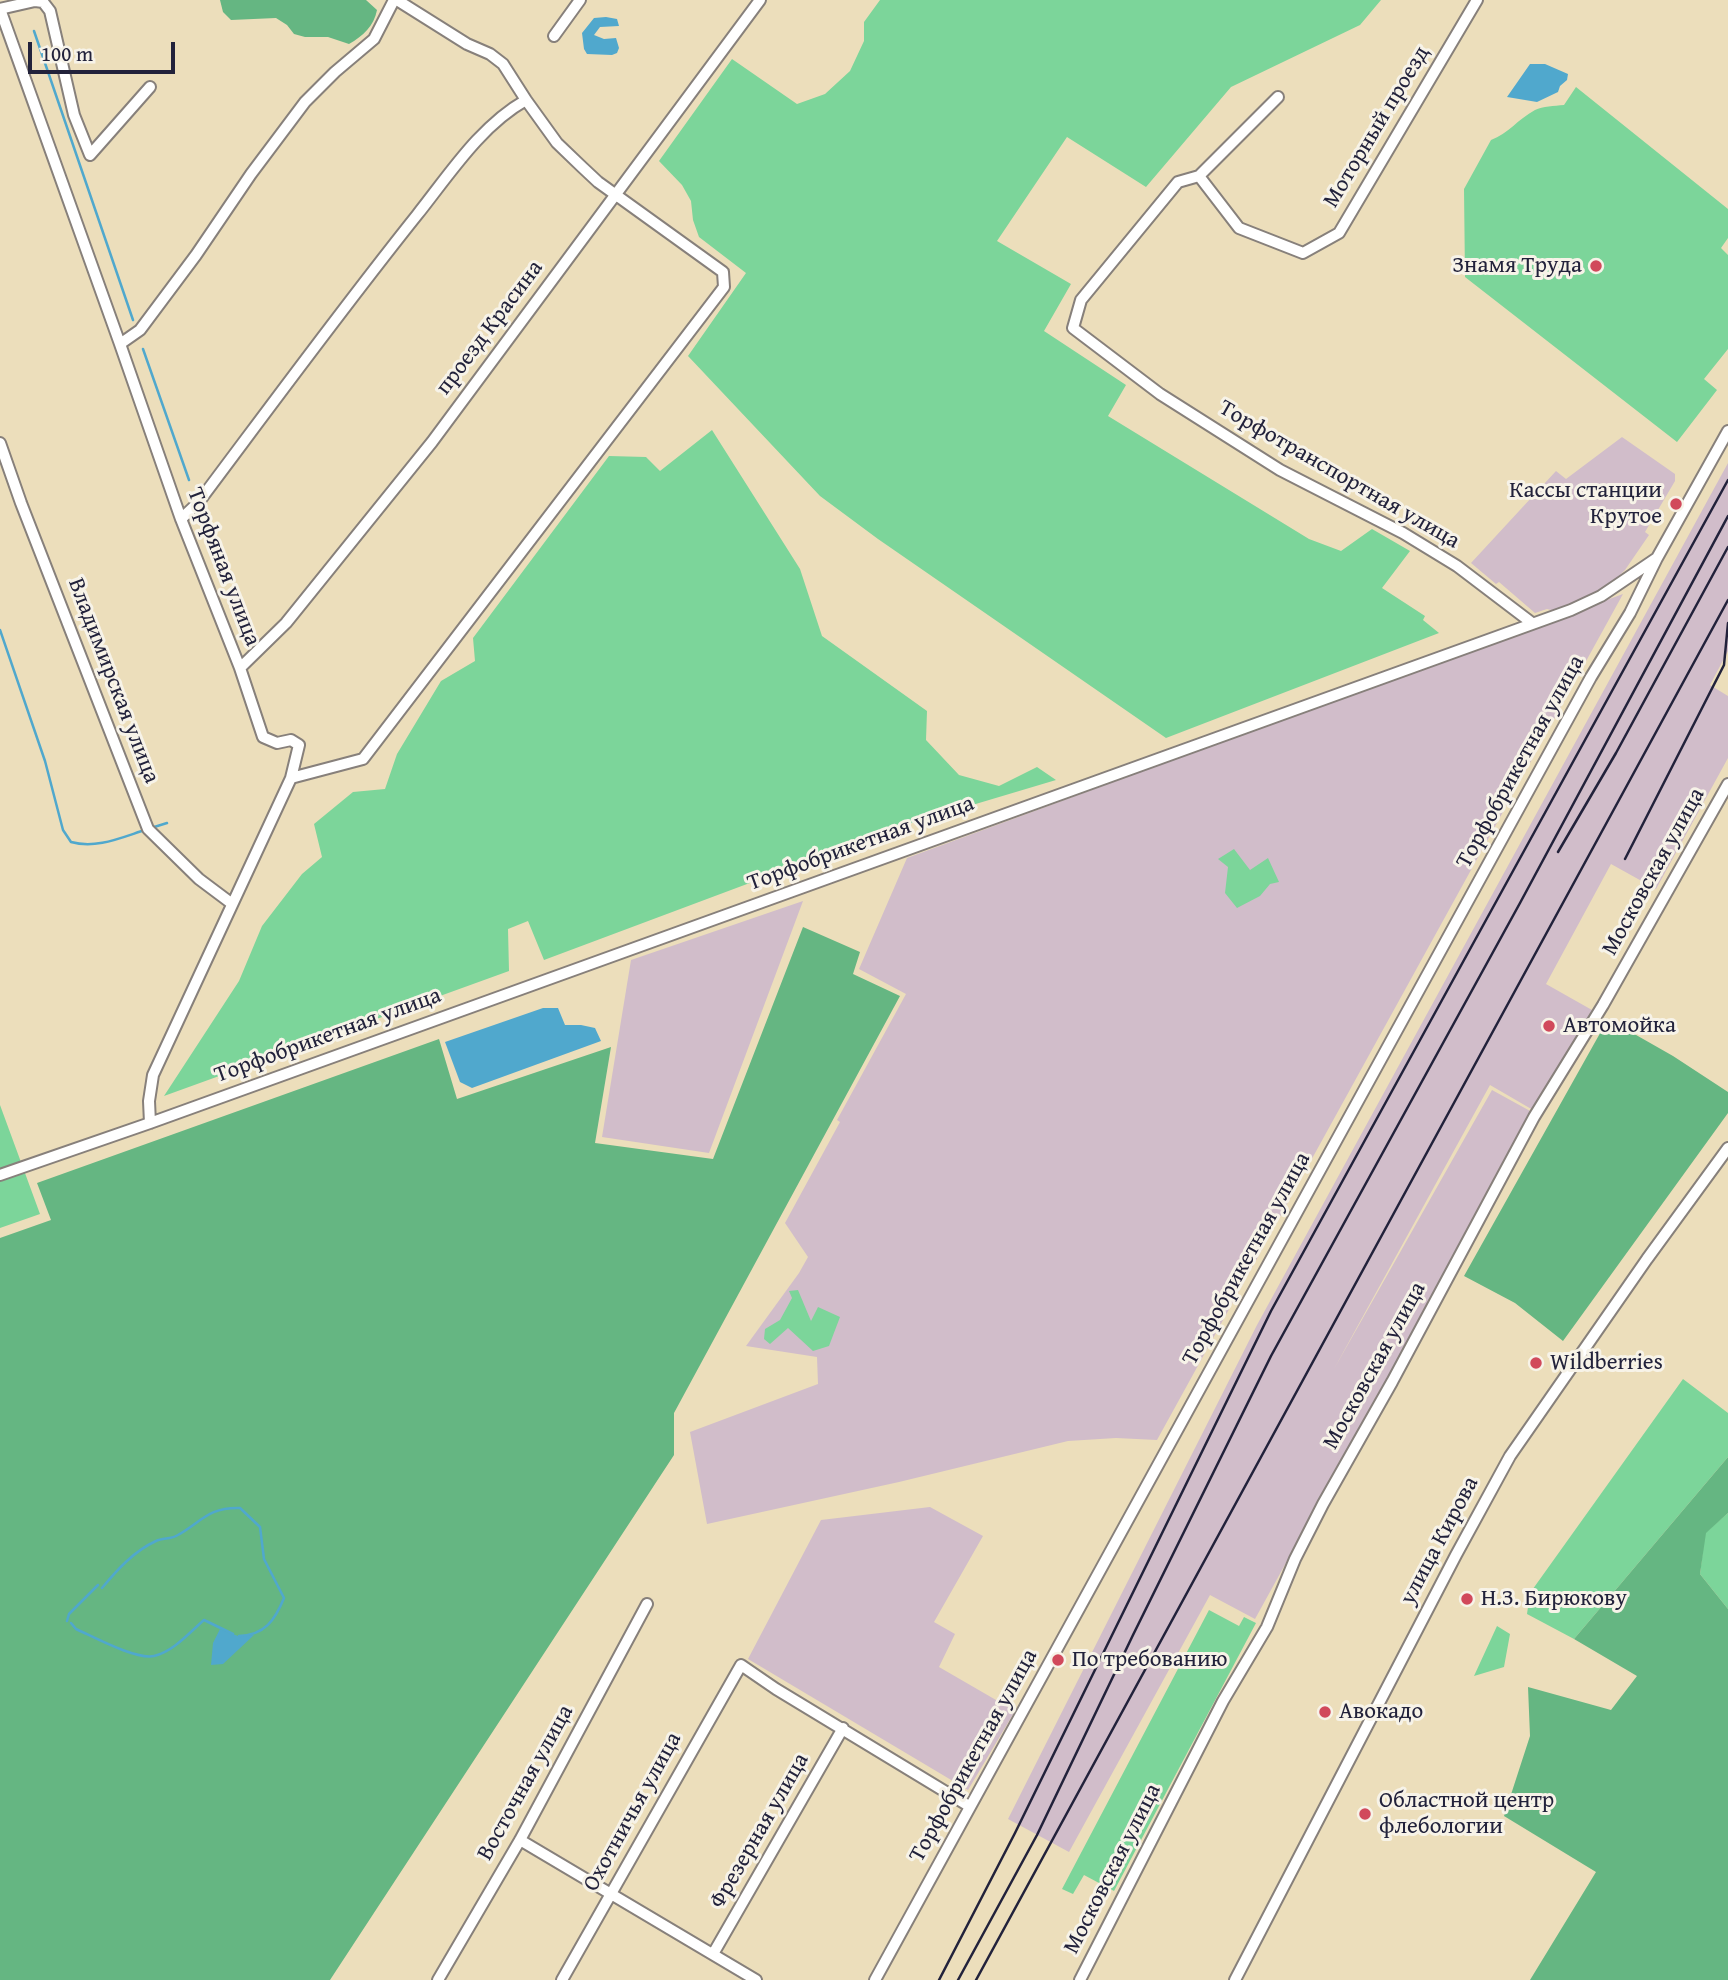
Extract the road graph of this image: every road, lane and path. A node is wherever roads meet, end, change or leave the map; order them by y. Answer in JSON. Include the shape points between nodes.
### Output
{"nodes":[{"id":1,"x":395,"y":0,"type":"edge"},
{"id":2,"x":580,"y":0,"type":"edge"},
{"id":3,"x":760,"y":0,"type":"edge"},
{"id":4,"x":1477,"y":0,"type":"edge"},
{"id":5,"x":0,"y":9,"type":"edge"},
{"id":6,"x":554,"y":36,"type":"dead end"},
{"id":7,"x":150,"y":88,"type":"dead end"},
{"id":8,"x":1278,"y":97,"type":"dead end"},
{"id":9,"x":526,"y":100,"type":"junction"},
{"id":10,"x":1199,"y":176,"type":"junction"},
{"id":11,"x":617,"y":194,"type":"junction"},
{"id":12,"x":120,"y":344,"type":"junction"},
{"id":13,"x":1728,"y":431,"type":"edge"},
{"id":14,"x":0,"y":443,"type":"edge"},
{"id":15,"x":181,"y":519,"type":"junction"},
{"id":16,"x":1657,"y":558,"type":"junction"},
{"id":17,"x":1532,"y":623,"type":"junction"},
{"id":18,"x":240,"y":668,"type":"junction"},
{"id":19,"x":291,"y":778,"type":"junction"},
{"id":20,"x":1728,"y":784,"type":"edge"},
{"id":21,"x":231,"y":904,"type":"junction"},
{"id":22,"x":150,"y":1123,"type":"junction"},
{"id":23,"x":1728,"y":1148,"type":"edge"},
{"id":24,"x":0,"y":1175,"type":"edge"},
{"id":25,"x":647,"y":1604,"type":"dead end"},
{"id":26,"x":843,"y":1728,"type":"junction"},
{"id":27,"x":970,"y":1806,"type":"junction"},
{"id":28,"x":520,"y":1840,"type":"junction"},
{"id":29,"x":611,"y":1894,"type":"junction"},
{"id":30,"x":713,"y":1954,"type":"junction"},
{"id":31,"x":438,"y":1980,"type":"edge"},
{"id":32,"x":562,"y":1980,"type":"edge"},
{"id":33,"x":756,"y":1980,"type":"edge"},
{"id":34,"x":875,"y":1980,"type":"edge"},
{"id":35,"x":1080,"y":1980,"type":"edge"},
{"id":36,"x":1235,"y":1980,"type":"edge"}],
"edges":[{"from":1,"to":9,"type":"street","via":[[490,54],[503,64]]},
{"from":1,"to":12,"type":"street","via":[[374,39],[306,102],[140,330]]},
{"from":2,"to":6,"type":"street"},
{"from":3,"to":11,"type":"street","name":"проезд Красина"},
{"from":4,"to":10,"type":"street","name":"Моторный проезд","via":[[1339,233],[1303,253],[1239,228]]},
{"from":5,"to":7,"type":"street","via":[[35,1],[43,2],[50,11],[74,115],[90,155]]},
{"from":5,"to":12,"type":"street","name":"Торфяная улица"},
{"from":8,"to":10,"type":"street","name":"Торфотранспортная улица"},
{"from":9,"to":11,"type":"street","via":[[557,143]]},
{"from":9,"to":15,"type":"street","via":[[500,117],[464,156],[198,503]]},
{"from":10,"to":17,"type":"street","name":"Торфотранспортная улица","via":[[1178,182],[1081,300],[1073,328],[1160,394],[1280,470],[1457,566]]},
{"from":11,"to":18,"type":"street","name":"проезд Красина","via":[[432,442],[286,623]]},
{"from":11,"to":19,"type":"street","via":[[723,272],[724,287],[363,759]]},
{"from":12,"to":15,"type":"street","name":"Торфяная улица"},
{"from":13,"to":16,"type":"street","name":"Торфобрикетная улица"},
{"from":14,"to":21,"type":"street","name":"Владимирская улица","via":[[148,828],[198,879]]},
{"from":15,"to":18,"type":"street","name":"Торфяная улица"},
{"from":16,"to":17,"type":"street","name":"Торфобрикетная улица","via":[[1601,596]]},
{"from":16,"to":27,"type":"street","name":"Торфобрикетная улица"},
{"from":17,"to":22,"type":"street","name":"Торфобрикетная улица"},
{"from":18,"to":19,"type":"street","name":"Торфяная улица","via":[[263,737],[299,745]]},
{"from":19,"to":21,"type":"street"},
{"from":20,"to":35,"type":"street","name":"Московская улица","via":[[1534,1117],[1323,1504],[1268,1627],[1223,1701]]},
{"from":21,"to":22,"type":"street","via":[[153,1075]]},
{"from":22,"to":24,"type":"street","name":"Торфобрикетная улица"},
{"from":23,"to":36,"type":"street","name":"улица Кирова","via":[[1510,1457]]},
{"from":25,"to":28,"type":"street","name":"Восточная улица"},
{"from":26,"to":27,"type":"street"},
{"from":26,"to":29,"type":"street","name":"Охотничья улица","via":[[741,1665]]},
{"from":26,"to":30,"type":"street","name":"Фрезерная улица"},
{"from":27,"to":34,"type":"street","name":"Торфобрикетная улица"},
{"from":28,"to":29,"type":"street"},
{"from":28,"to":31,"type":"street","name":"Восточная улица"},
{"from":29,"to":30,"type":"street"},
{"from":29,"to":32,"type":"street","name":"Охотничья улица"},
{"from":30,"to":33,"type":"street"}]}
